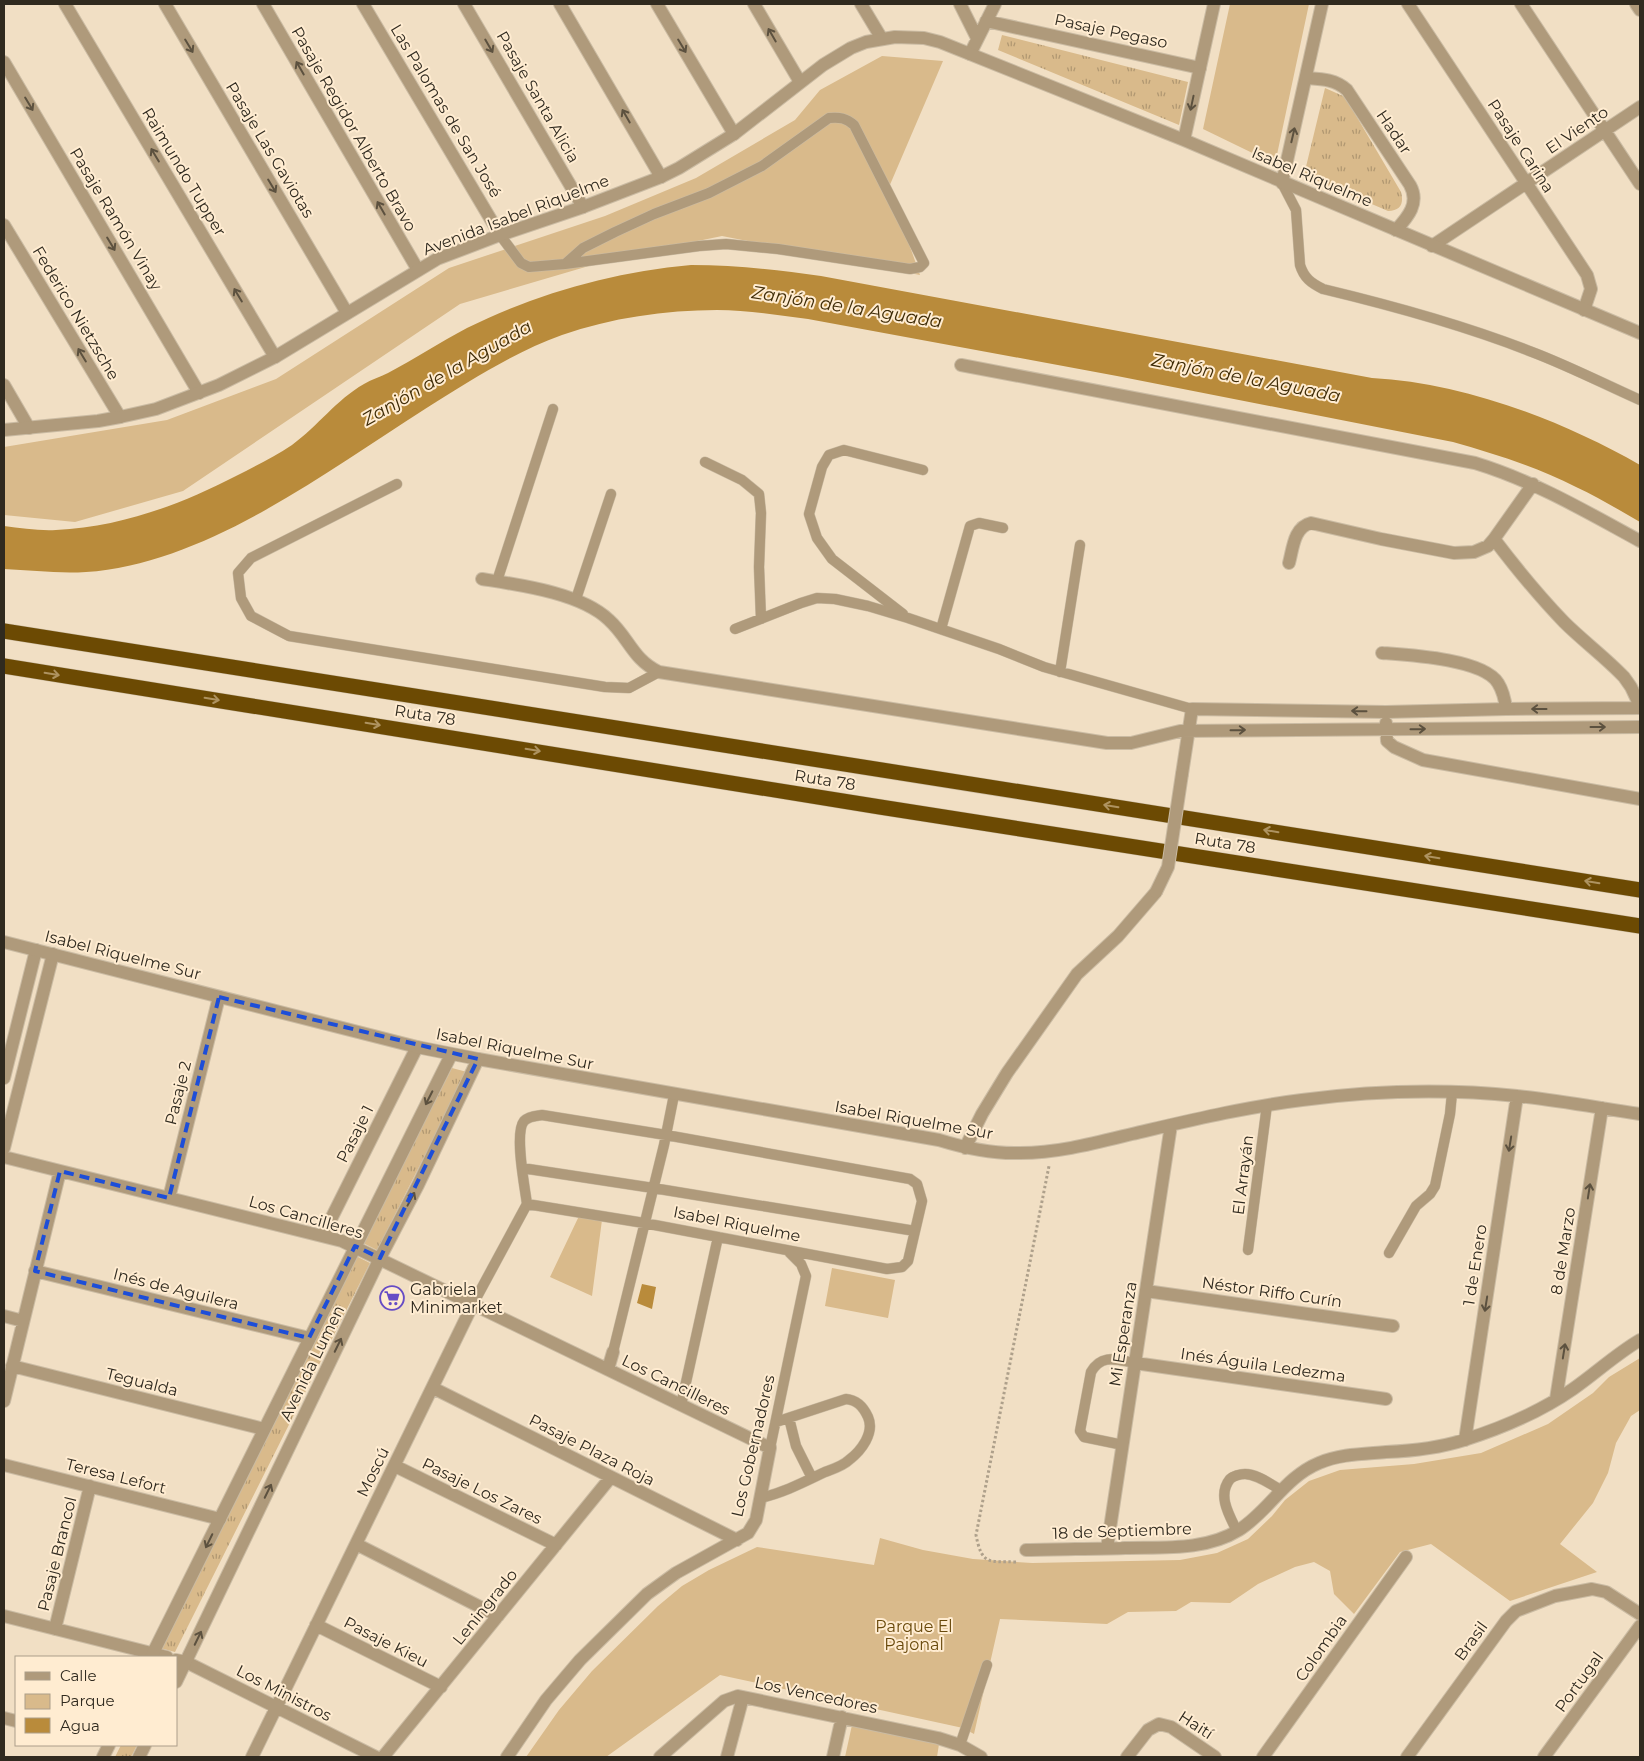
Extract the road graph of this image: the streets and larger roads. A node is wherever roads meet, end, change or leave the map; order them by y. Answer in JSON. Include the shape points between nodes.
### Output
{"nodes":[{"id":1,"x":65,"y":4,"type":"edge"},
{"id":2,"x":165,"y":4,"type":"edge"},
{"id":3,"x":262,"y":4,"type":"edge"},
{"id":4,"x":363,"y":4,"type":"edge"},
{"id":5,"x":464,"y":4,"type":"edge"},
{"id":6,"x":560,"y":4,"type":"edge"},
{"id":7,"x":657,"y":4,"type":"edge"},
{"id":8,"x":754,"y":4,"type":"edge"},
{"id":9,"x":861,"y":4,"type":"edge"},
{"id":10,"x":960,"y":4,"type":"edge"},
{"id":11,"x":995,"y":4,"type":"edge"},
{"id":12,"x":1214,"y":4,"type":"edge"},
{"id":13,"x":1322,"y":4,"type":"edge"},
{"id":14,"x":1408,"y":4,"type":"edge"},
{"id":15,"x":1521,"y":4,"type":"edge"},
{"id":16,"x":1636,"y":4,"type":"edge"},
{"id":17,"x":1640,"y":10,"type":"edge"},
{"id":18,"x":986,"y":21,"type":"junction"},
{"id":19,"x":977,"y":38,"type":"junction"},
{"id":20,"x":882,"y":39,"type":"junction"},
{"id":21,"x":970,"y":54,"type":"junction"},
{"id":22,"x":4,"y":62,"type":"edge"},
{"id":23,"x":1200,"y":68,"type":"junction"},
{"id":24,"x":1306,"y":78,"type":"junction"},
{"id":25,"x":800,"y":82,"type":"junction"},
{"id":26,"x":1640,"y":108,"type":"edge"},
{"id":27,"x":1605,"y":131,"type":"junction"},
{"id":28,"x":734,"y":134,"type":"junction"},
{"id":29,"x":1184,"y":140,"type":"junction"},
{"id":30,"x":661,"y":177,"type":"junction"},
{"id":31,"x":1282,"y":183,"type":"junction"},
{"id":32,"x":1526,"y":184,"type":"junction"},
{"id":33,"x":1640,"y":184,"type":"edge"},
{"id":34,"x":583,"y":207,"type":"junction"},
{"id":35,"x":4,"y":225,"type":"edge"},
{"id":36,"x":1396,"y":230,"type":"junction"},
{"id":37,"x":500,"y":235,"type":"junction"},
{"id":38,"x":1432,"y":246,"type":"junction"},
{"id":39,"x":418,"y":270,"type":"junction"},
{"id":40,"x":1584,"y":310,"type":"junction"},
{"id":41,"x":347,"y":313,"type":"junction"},
{"id":42,"x":1640,"y":333,"type":"edge"},
{"id":43,"x":275,"y":356,"type":"junction"},
{"id":44,"x":961,"y":365,"type":"dead end"},
{"id":45,"x":4,"y":386,"type":"edge"},
{"id":46,"x":199,"y":393,"type":"junction"},
{"id":47,"x":120,"y":417,"type":"junction"},
{"id":48,"x":30,"y":428,"type":"junction"},
{"id":49,"x":4,"y":430,"type":"edge"},
{"id":50,"x":1533,"y":484,"type":"junction"},
{"id":51,"x":1494,"y":539,"type":"junction"},
{"id":52,"x":1640,"y":541,"type":"edge"},
{"id":53,"x":1289,"y":563,"type":"dead end"},
{"id":54,"x":482,"y":579,"type":"dead end"},
{"id":55,"x":4,"y":631,"type":"edge"},
{"id":56,"x":1382,"y":653,"type":"dead end"},
{"id":57,"x":4,"y":666,"type":"edge"},
{"id":58,"x":1640,"y":707,"type":"edge"},
{"id":59,"x":1506,"y":709,"type":"junction"},
{"id":60,"x":1574,"y":709,"type":"junction"},
{"id":61,"x":1386,"y":712,"type":"junction"},
{"id":62,"x":1576,"y":727,"type":"junction"},
{"id":63,"x":1640,"y":727,"type":"edge"},
{"id":64,"x":1386,"y":729,"type":"junction"},
{"id":65,"x":1189,"y":731,"type":"junction"},
{"id":66,"x":1640,"y":799,"type":"edge"},
{"id":67,"x":1640,"y":890,"type":"edge"},
{"id":68,"x":1640,"y":926,"type":"edge"},
{"id":69,"x":4,"y":942,"type":"edge"},
{"id":70,"x":36,"y":950,"type":"junction"},
{"id":71,"x":52,"y":954,"type":"junction"},
{"id":72,"x":219,"y":997,"type":"junction"},
{"id":73,"x":417,"y":1047,"type":"junction"},
{"id":74,"x":451,"y":1055,"type":"junction"},
{"id":75,"x":478,"y":1060,"type":"junction"},
{"id":76,"x":4,"y":1078,"type":"edge"},
{"id":77,"x":1517,"y":1096,"type":"junction"},
{"id":78,"x":1602,"y":1108,"type":"junction"},
{"id":79,"x":1640,"y":1114,"type":"edge"},
{"id":80,"x":1171,"y":1125,"type":"junction"},
{"id":81,"x":4,"y":1148,"type":"edge"},
{"id":82,"x":965,"y":1148,"type":"junction"},
{"id":83,"x":4,"y":1157,"type":"edge"},
{"id":84,"x":60,"y":1171,"type":"junction"},
{"id":85,"x":169,"y":1198,"type":"junction"},
{"id":86,"x":323,"y":1236,"type":"junction"},
{"id":87,"x":355,"y":1246,"type":"junction"},
{"id":88,"x":380,"y":1258,"type":"junction"},
{"id":89,"x":36,"y":1272,"type":"junction"},
{"id":90,"x":1146,"y":1290,"type":"junction"},
{"id":91,"x":474,"y":1304,"type":"junction"},
{"id":92,"x":4,"y":1316,"type":"edge"},
{"id":93,"x":23,"y":1321,"type":"junction"},
{"id":94,"x":1393,"y":1326,"type":"dead end"},
{"id":95,"x":310,"y":1338,"type":"junction"},
{"id":96,"x":1640,"y":1340,"type":"edge"},
{"id":97,"x":613,"y":1352,"type":"road end"},
{"id":98,"x":1135,"y":1363,"type":"junction"},
{"id":99,"x":12,"y":1366,"type":"junction"},
{"id":100,"x":608,"y":1369,"type":"junction"},
{"id":101,"x":433,"y":1388,"type":"junction"},
{"id":102,"x":1386,"y":1398,"type":"dead end"},
{"id":103,"x":1556,"y":1399,"type":"junction"},
{"id":104,"x":4,"y":1401,"type":"edge"},
{"id":105,"x":264,"y":1429,"type":"junction"},
{"id":106,"x":1465,"y":1440,"type":"junction"},
{"id":107,"x":770,"y":1448,"type":"joint"},
{"id":108,"x":4,"y":1465,"type":"edge"},
{"id":109,"x":395,"y":1466,"type":"junction"},
{"id":110,"x":611,"y":1477,"type":"junction"},
{"id":111,"x":90,"y":1486,"type":"junction"},
{"id":112,"x":220,"y":1519,"type":"junction"},
{"id":113,"x":737,"y":1540,"type":"junction"},
{"id":114,"x":356,"y":1544,"type":"junction"},
{"id":115,"x":556,"y":1545,"type":"junction"},
{"id":116,"x":1107,"y":1548,"type":"junction"},
{"id":117,"x":1024,"y":1556,"type":"road end"},
{"id":118,"x":1406,"y":1557,"type":"dead end"},
{"id":119,"x":1640,"y":1614,"type":"edge"},
{"id":120,"x":4,"y":1616,"type":"edge"},
{"id":121,"x":498,"y":1616,"type":"junction"},
{"id":122,"x":316,"y":1625,"type":"junction"},
{"id":123,"x":1640,"y":1626,"type":"edge"},
{"id":124,"x":55,"y":1629,"type":"junction"},
{"id":125,"x":152,"y":1655,"type":"edge"},
{"id":126,"x":181,"y":1661,"type":"edge"},
{"id":127,"x":178,"y":1674,"type":"edge"},
{"id":128,"x":440,"y":1687,"type":"junction"},
{"id":129,"x":743,"y":1697,"type":"junction"},
{"id":130,"x":276,"y":1707,"type":"junction"},
{"id":131,"x":842,"y":1717,"type":"junction"},
{"id":132,"x":959,"y":1751,"type":"edge"},
{"id":133,"x":252,"y":1757,"type":"edge"},
{"id":134,"x":376,"y":1757,"type":"edge"},
{"id":135,"x":384,"y":1757,"type":"edge"},
{"id":136,"x":507,"y":1757,"type":"edge"},
{"id":137,"x":660,"y":1757,"type":"edge"},
{"id":138,"x":727,"y":1757,"type":"edge"},
{"id":139,"x":833,"y":1757,"type":"edge"},
{"id":140,"x":981,"y":1757,"type":"edge"},
{"id":141,"x":1127,"y":1757,"type":"edge"},
{"id":142,"x":1215,"y":1757,"type":"edge"},
{"id":143,"x":1263,"y":1757,"type":"edge"},
{"id":144,"x":1407,"y":1757,"type":"edge"},
{"id":145,"x":1544,"y":1757,"type":"edge"}],
"edges":[{"from":43,"to":1,"type":"street","name":"Raimundo Tupper","one_way":true},
{"from":2,"to":41,"type":"street","name":"Pasaje Las Gaviotas","one_way":true},
{"from":39,"to":3,"type":"street","name":"Pasaje Regidor Alberto Bravo","one_way":true},
{"from":4,"to":37,"type":"street","name":"Las Palomas de San José"},
{"from":5,"to":34,"type":"street","name":"Pasaje Santa Alicia","one_way":true},
{"from":30,"to":6,"type":"street","one_way":true},
{"from":7,"to":28,"type":"street","one_way":true},
{"from":25,"to":8,"type":"street","one_way":true},
{"from":9,"to":20,"type":"street"},
{"from":10,"to":19,"type":"street"},
{"from":11,"to":18,"type":"street"},
{"from":12,"to":23,"type":"street"},
{"from":13,"to":24,"type":"street"},
{"from":14,"to":32,"type":"street","name":"Pasaje Carina"},
{"from":15,"to":27,"type":"street"},
{"from":16,"to":17,"type":"street"},
{"from":18,"to":19,"type":"street"},
{"from":18,"to":23,"type":"street","name":"Pasaje Pegaso"},
{"from":19,"to":21,"type":"street"},
{"from":20,"to":21,"type":"street","name":"Avenida Isabel Riquelme","via":[[924,38]]},
{"from":20,"to":25,"type":"street","name":"Avenida Isabel Riquelme","via":[[858,45],[836,56]]},
{"from":21,"to":29,"type":"street","name":"Isabel Riquelme"},
{"from":22,"to":46,"type":"street","name":"Pasaje Ramón Vinay","one_way":true},
{"from":23,"to":29,"type":"street","one_way":true},
{"from":31,"to":24,"type":"street","one_way":true},
{"from":24,"to":36,"type":"street","name":"Hadar","via":[[1332,81],[1347,90],[1410,185],[1414,195],[1413,208]]},
{"from":25,"to":28,"type":"street","name":"Avenida Isabel Riquelme"},
{"from":26,"to":27,"type":"street","name":"El Viento"},
{"from":27,"to":32,"type":"street","name":"El Viento"},
{"from":27,"to":33,"type":"street"},
{"from":28,"to":30,"type":"street","name":"Avenida Isabel Riquelme","via":[[697,159]]},
{"from":29,"to":31,"type":"street","name":"Isabel Riquelme"},
{"from":30,"to":34,"type":"street","name":"Avenida Isabel Riquelme"},
{"from":31,"to":36,"type":"street","name":"Isabel Riquelme"},
{"from":32,"to":38,"type":"street","name":"El Viento"},
{"from":32,"to":40,"type":"street","name":"Pasaje Carina","via":[[1589,279],[1591,288]]},
{"from":34,"to":37,"type":"street","name":"Avenida Isabel Riquelme"},
{"from":47,"to":35,"type":"street","name":"Federico Nietzsche","one_way":true},
{"from":36,"to":38,"type":"street","name":"Isabel Riquelme"},
{"from":37,"to":39,"type":"street","name":"Avenida Isabel Riquelme","via":[[437,259]]},
{"from":38,"to":40,"type":"street","name":"Isabel Riquelme"},
{"from":39,"to":41,"type":"street","name":"Avenida Isabel Riquelme"},
{"from":40,"to":42,"type":"street","name":"Isabel Riquelme"},
{"from":41,"to":43,"type":"street","name":"Avenida Isabel Riquelme"},
{"from":43,"to":46,"type":"street","name":"Avenida Isabel Riquelme"},
{"from":44,"to":50,"type":"street","via":[[1448,457],[1501,471]]},
{"from":45,"to":48,"type":"street"},
{"from":46,"to":47,"type":"street","name":"Avenida Isabel Riquelme","via":[[156,409]]},
{"from":47,"to":48,"type":"street","name":"Avenida Isabel Riquelme"},
{"from":48,"to":49,"type":"street","name":"Avenida Isabel Riquelme"},
{"from":50,"to":51,"type":"street"},
{"from":50,"to":52,"type":"street"},
{"from":51,"to":53,"type":"street","via":[[1488,546],[1474,552],[1454,553],[1311,524],[1299,530]]},
{"from":51,"to":58,"type":"street","via":[[1545,602],[1624,677]]},
{"from":54,"to":65,"type":"street","via":[[576,599],[609,620],[638,658],[659,672],[1107,743],[1131,743],[1170,732]]},
{"from":67,"to":55,"type":"highway","name":"Ruta 78","one_way":true},
{"from":56,"to":59,"type":"street","via":[[1438,659],[1478,668],[1498,683]]},
{"from":57,"to":68,"type":"highway","name":"Ruta 78","one_way":true},
{"from":58,"to":60,"type":"street"},
{"from":60,"to":59,"type":"street","one_way":true},
{"from":59,"to":61,"type":"street"},
{"from":60,"to":62,"type":"street"},
{"from":61,"to":64,"type":"street"},
{"from":61,"to":65,"type":"street","one_way":true,"via":[[1192,709]]},
{"from":62,"to":63,"type":"street","one_way":true},
{"from":64,"to":62,"type":"street","one_way":true},
{"from":65,"to":64,"type":"street","one_way":true},
{"from":64,"to":66,"type":"street","via":[[1387,740],[1394,747],[1423,760]]},
{"from":65,"to":82,"type":"street","bridge":true,"via":[[1168,867],[1156,892],[1118,936],[1077,974],[1007,1073]]},
{"from":69,"to":70,"type":"street","name":"Isabel Riquelme Sur"},
{"from":70,"to":71,"type":"street","name":"Isabel Riquelme Sur"},
{"from":70,"to":76,"type":"street"},
{"from":71,"to":72,"type":"street","name":"Isabel Riquelme Sur"},
{"from":71,"to":81,"type":"street"},
{"from":72,"to":73,"type":"street","name":"Isabel Riquelme Sur"},
{"from":72,"to":85,"type":"street","name":"Pasaje 2"},
{"from":73,"to":74,"type":"street","name":"Isabel Riquelme Sur"},
{"from":73,"to":86,"type":"street","name":"Pasaje 1"},
{"from":74,"to":75,"type":"street","name":"Isabel Riquelme Sur"},
{"from":74,"to":87,"type":"street","name":"Avenida Lumen","one_way":true},
{"from":75,"to":82,"type":"street","name":"Isabel Riquelme Sur","via":[[939,1140]]},
{"from":88,"to":75,"type":"street","name":"Avenida Lumen","one_way":true},
{"from":77,"to":78,"type":"street","name":"Isabel Riquelme Sur"},
{"from":77,"to":80,"type":"street","name":"Isabel Riquelme Sur","via":[[1452,1093],[1335,1096],[1267,1105]]},
{"from":77,"to":106,"type":"street","name":"1 de Enero","one_way":true},
{"from":78,"to":79,"type":"street","name":"Isabel Riquelme Sur"},
{"from":103,"to":78,"type":"street","name":"8 de Marzo","one_way":true},
{"from":80,"to":82,"type":"street","name":"Isabel Riquelme Sur","via":[[1052,1151],[998,1152]]},
{"from":80,"to":90,"type":"street","name":"Mi Esperanza"},
{"from":83,"to":84,"type":"street","name":"Los Cancilleres"},
{"from":84,"to":85,"type":"street","name":"Los Cancilleres"},
{"from":84,"to":89,"type":"street"},
{"from":85,"to":86,"type":"street","name":"Los Cancilleres"},
{"from":86,"to":87,"type":"street","name":"Los Cancilleres"},
{"from":87,"to":88,"type":"street","name":"Los Cancilleres"},
{"from":87,"to":95,"type":"street","name":"Avenida Lumen"},
{"from":88,"to":91,"type":"street","name":"Los Cancilleres"},
{"from":126,"to":88,"type":"street","name":"Avenida Lumen","one_way":true},
{"from":89,"to":93,"type":"street"},
{"from":89,"to":95,"type":"street","name":"Inés de Aguilera"},
{"from":90,"to":94,"type":"street","name":"Néstor Riffo Curín"},
{"from":90,"to":98,"type":"street","name":"Mi Esperanza"},
{"from":91,"to":100,"type":"street","name":"Los Cancilleres"},
{"from":91,"to":101,"type":"street","name":"Moscú"},
{"from":92,"to":93,"type":"street"},
{"from":93,"to":99,"type":"street"},
{"from":95,"to":105,"type":"street","name":"Avenida Lumen"},
{"from":96,"to":103,"type":"street","name":"18 de Septiembre"},
{"from":97,"to":100,"type":"street"},
{"from":98,"to":102,"type":"street","name":"Inés Águila Ledezma"},
{"from":98,"to":116,"type":"street","name":"Mi Esperanza"},
{"from":99,"to":104,"type":"street"},
{"from":99,"to":105,"type":"street","name":"Tegualda"},
{"from":100,"to":107,"type":"street","name":"Los Cancilleres"},
{"from":101,"to":109,"type":"street","name":"Moscú"},
{"from":101,"to":110,"type":"street","name":"Pasaje Plaza Roja"},
{"from":103,"to":106,"type":"street","name":"18 de Septiembre","via":[[1512,1423]]},
{"from":105,"to":112,"type":"street","name":"Avenida Lumen"},
{"from":106,"to":116,"type":"street","name":"18 de Septiembre","via":[[1435,1448],[1331,1459],[1302,1472],[1255,1518],[1237,1531],[1215,1540],[1188,1546]]},
{"from":107,"to":113,"type":"street","name":"Los Gobernadores","via":[[753,1527]]},
{"from":108,"to":111,"type":"street","name":"Teresa Lefort"},
{"from":109,"to":114,"type":"street","name":"Moscú"},
{"from":109,"to":115,"type":"street","name":"Pasaje Los Zares"},
{"from":110,"to":113,"type":"street","name":"Pasaje Plaza Roja"},
{"from":110,"to":115,"type":"street","name":"Leningrado"},
{"from":111,"to":112,"type":"street","name":"Teresa Lefort"},
{"from":111,"to":124,"type":"street","name":"Pasaje Brancol"},
{"from":112,"to":125,"type":"street","name":"Avenida Lumen","one_way":true},
{"from":113,"to":136,"type":"street","name":"Los Gobernadores","via":[[676,1573],[647,1594],[580,1660],[546,1700]]},
{"from":114,"to":121,"type":"street"},
{"from":114,"to":122,"type":"street","name":"Moscú"},
{"from":115,"to":121,"type":"street","name":"Leningrado"},
{"from":116,"to":117,"type":"street","name":"18 de Septiembre"},
{"from":118,"to":143,"type":"street","name":"Colombia"},
{"from":119,"to":144,"type":"street","name":"Brasil","via":[[1606,1592],[1592,1590],[1555,1596],[1516,1611],[1506,1620]]},
{"from":120,"to":124,"type":"street"},
{"from":121,"to":128,"type":"street","name":"Leningrado"},
{"from":122,"to":128,"type":"street","name":"Pasaje Kieu"},
{"from":122,"to":130,"type":"street","name":"Moscú"},
{"from":123,"to":145,"type":"street","name":"Portugal"},
{"from":124,"to":125,"type":"street"},
{"from":126,"to":127,"type":"street","name":"Avenida Lumen"},
{"from":126,"to":130,"type":"street","name":"Los Ministros"},
{"from":128,"to":135,"type":"street","name":"Leningrado"},
{"from":129,"to":131,"type":"street","name":"Los Vencedores"},
{"from":129,"to":137,"type":"street","name":"Los Vencedores","via":[[724,1701]]},
{"from":129,"to":138,"type":"street"},
{"from":130,"to":133,"type":"street","name":"Moscú"},
{"from":130,"to":134,"type":"street","name":"Los Ministros"},
{"from":131,"to":132,"type":"street","name":"Los Vencedores","via":[[938,1738]]},
{"from":131,"to":139,"type":"street"},
{"from":132,"to":140,"type":"street","name":"Los Vencedores"},
{"from":141,"to":142,"type":"street","name":"Haití","via":[[1148,1730],[1158,1724],[1171,1727]]}]}
